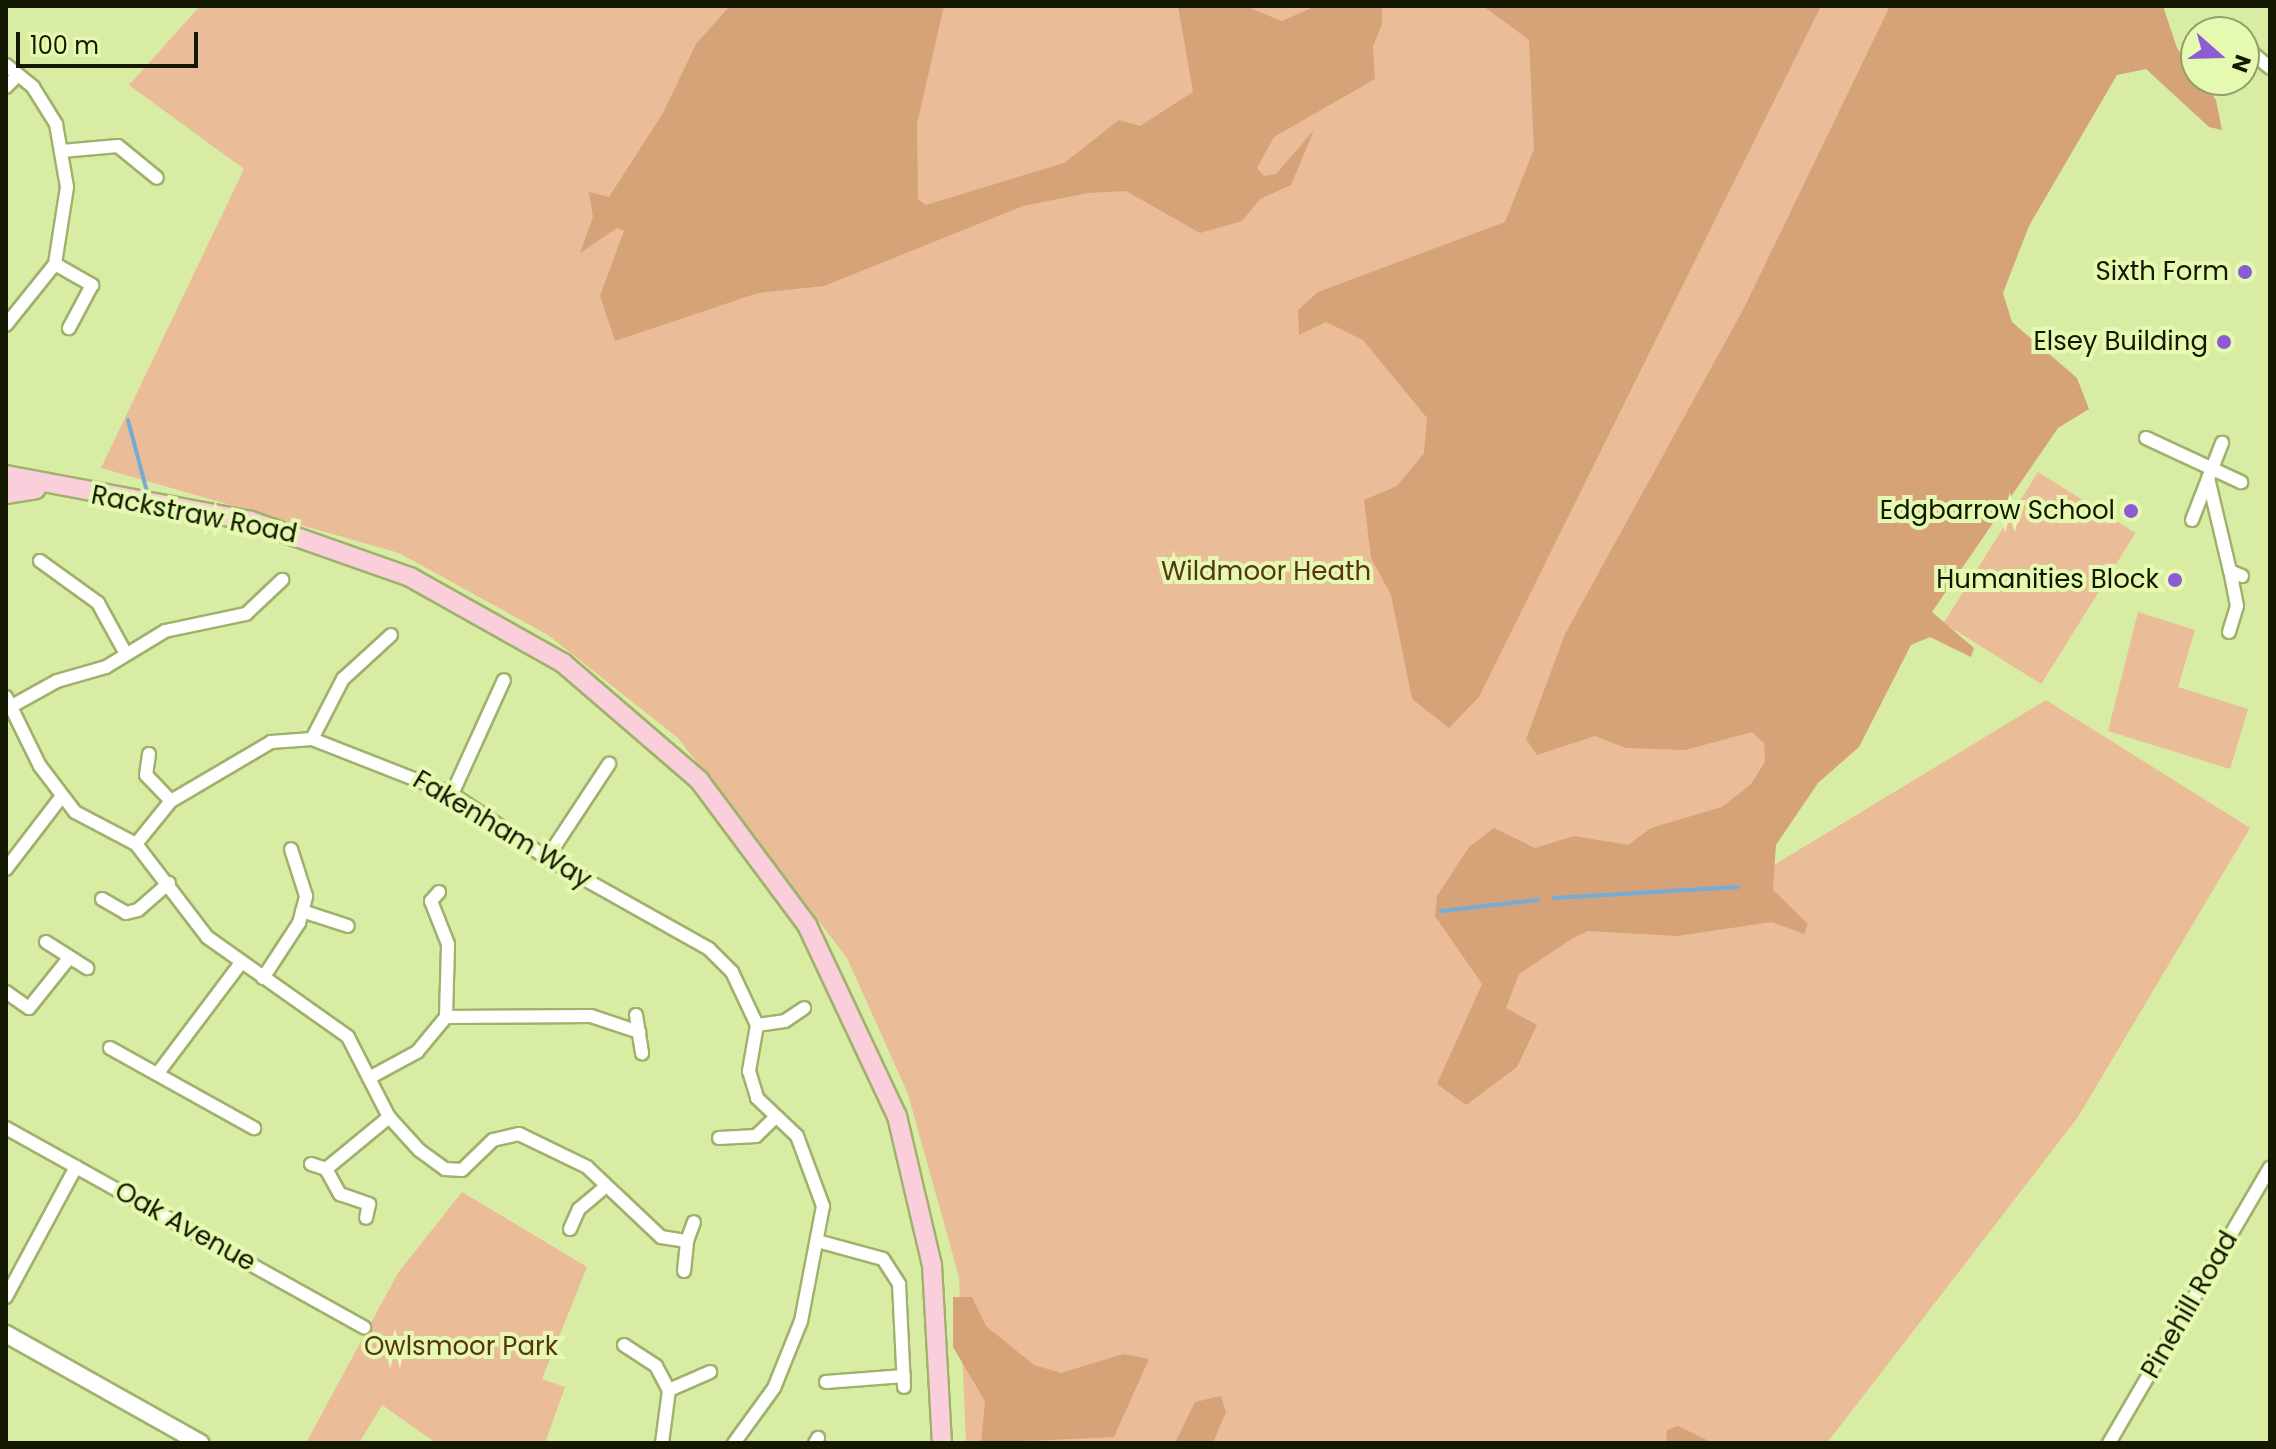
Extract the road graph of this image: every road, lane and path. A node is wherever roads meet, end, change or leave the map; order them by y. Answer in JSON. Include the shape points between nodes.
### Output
{"nodes":[{"id":1,"x":6,"y":65,"type":"edge"},
{"id":2,"x":18,"y":75,"type":"junction"},
{"id":3,"x":6,"y":87,"type":"edge"},
{"id":4,"x":62,"y":151,"type":"junction"},
{"id":5,"x":157,"y":178,"type":"dead end"},
{"id":6,"x":55,"y":264,"type":"junction"},
{"id":7,"x":6,"y":325,"type":"edge"},
{"id":8,"x":69,"y":328,"type":"dead end"},
{"id":9,"x":2146,"y":438,"type":"dead end"},
{"id":10,"x":2222,"y":443,"type":"dead end"},
{"id":11,"x":2210,"y":474,"type":"junction"},
{"id":12,"x":6,"y":475,"type":"edge"},
{"id":13,"x":2241,"y":482,"type":"dead end"},
{"id":14,"x":42,"y":488,"type":"junction"},
{"id":15,"x":6,"y":494,"type":"edge"},
{"id":16,"x":2192,"y":520,"type":"dead end"},
{"id":17,"x":40,"y":561,"type":"dead end"},
{"id":18,"x":282,"y":580,"type":"dead end"},
{"id":19,"x":2229,"y":632,"type":"dead end"},
{"id":20,"x":391,"y":635,"type":"dead end"},
{"id":21,"x":126,"y":654,"type":"junction"},
{"id":22,"x":504,"y":680,"type":"dead end"},
{"id":23,"x":9,"y":702,"type":"edge"},
{"id":24,"x":312,"y":739,"type":"junction"},
{"id":25,"x":149,"y":754,"type":"dead end"},
{"id":26,"x":609,"y":764,"type":"dead end"},
{"id":27,"x":452,"y":794,"type":"junction"},
{"id":28,"x":62,"y":796,"type":"junction"},
{"id":29,"x":171,"y":801,"type":"junction"},
{"id":30,"x":136,"y":844,"type":"junction"},
{"id":31,"x":291,"y":849,"type":"dead end"},
{"id":32,"x":547,"y":858,"type":"junction"},
{"id":33,"x":6,"y":869,"type":"edge"},
{"id":34,"x":169,"y":883,"type":"junction"},
{"id":35,"x":439,"y":892,"type":"dead end"},
{"id":36,"x":102,"y":899,"type":"dead end"},
{"id":37,"x":302,"y":911,"type":"junction"},
{"id":38,"x":348,"y":926,"type":"dead end"},
{"id":39,"x":46,"y":942,"type":"dead end"},
{"id":40,"x":70,"y":957,"type":"junction"},
{"id":41,"x":240,"y":964,"type":"junction"},
{"id":42,"x":87,"y":968,"type":"dead end"},
{"id":43,"x":263,"y":978,"type":"junction"},
{"id":44,"x":6,"y":992,"type":"edge"},
{"id":45,"x":804,"y":1008,"type":"dead end"},
{"id":46,"x":636,"y":1015,"type":"dead end"},
{"id":47,"x":446,"y":1017,"type":"junction"},
{"id":48,"x":757,"y":1025,"type":"junction"},
{"id":49,"x":639,"y":1032,"type":"junction"},
{"id":50,"x":110,"y":1048,"type":"dead end"},
{"id":51,"x":642,"y":1054,"type":"dead end"},
{"id":52,"x":158,"y":1073,"type":"junction"},
{"id":53,"x":369,"y":1078,"type":"junction"},
{"id":54,"x":389,"y":1117,"type":"junction"},
{"id":55,"x":776,"y":1117,"type":"junction"},
{"id":56,"x":6,"y":1128,"type":"edge"},
{"id":57,"x":254,"y":1128,"type":"dead end"},
{"id":58,"x":719,"y":1138,"type":"dead end"},
{"id":59,"x":311,"y":1164,"type":"dead end"},
{"id":60,"x":76,"y":1167,"type":"junction"},
{"id":61,"x":2270,"y":1168,"type":"edge"},
{"id":62,"x":326,"y":1169,"type":"junction"},
{"id":63,"x":606,"y":1186,"type":"junction"},
{"id":64,"x":366,"y":1218,"type":"dead end"},
{"id":65,"x":694,"y":1222,"type":"dead end"},
{"id":66,"x":570,"y":1229,"type":"dead end"},
{"id":67,"x":687,"y":1241,"type":"junction"},
{"id":68,"x":821,"y":1242,"type":"junction"},
{"id":69,"x":684,"y":1271,"type":"dead end"},
{"id":70,"x":6,"y":1297,"type":"edge"},
{"id":71,"x":364,"y":1327,"type":"dead end"},
{"id":72,"x":6,"y":1334,"type":"edge"},
{"id":73,"x":624,"y":1345,"type":"dead end"},
{"id":74,"x":710,"y":1372,"type":"dead end"},
{"id":75,"x":826,"y":1382,"type":"dead end"},
{"id":76,"x":669,"y":1390,"type":"junction"},
{"id":77,"x":200,"y":1443,"type":"edge"},
{"id":78,"x":662,"y":1443,"type":"edge"},
{"id":79,"x":734,"y":1443,"type":"edge"},
{"id":80,"x":942,"y":1443,"type":"edge"},
{"id":81,"x":2109,"y":1443,"type":"edge"}],
"edges":[{"from":1,"to":2,"type":"street"},
{"from":2,"to":3,"type":"street"},
{"from":2,"to":4,"type":"street","via":[[56,124]]},
{"from":4,"to":5,"type":"street","via":[[118,146]]},
{"from":4,"to":6,"type":"street","via":[[67,221]]},
{"from":6,"to":7,"type":"street"},
{"from":6,"to":8,"type":"street","via":[[92,285]]},
{"from":9,"to":11,"type":"street"},
{"from":10,"to":11,"type":"street"},
{"from":11,"to":13,"type":"street"},
{"from":11,"to":16,"type":"street"},
{"from":11,"to":19,"type":"street","via":[[2236,573],[2237,606]]},
{"from":12,"to":14,"type":"main road","name":"Rackstraw Road"},
{"from":14,"to":15,"type":"main road","name":"Rackstraw Road"},
{"from":14,"to":80,"type":"main road","name":"Rackstraw Road","via":[[251,521],[410,577],[563,663],[699,780],[807,925],[897,1116],[932,1265]]},
{"from":17,"to":21,"type":"street","via":[[89,594]]},
{"from":18,"to":21,"type":"street","via":[[246,614],[194,620]]},
{"from":20,"to":24,"type":"street","via":[[343,679]]},
{"from":21,"to":23,"type":"street"},
{"from":22,"to":27,"type":"street"},
{"from":23,"to":28,"type":"street"},
{"from":24,"to":27,"type":"street","name":"Fakenham Way"},
{"from":24,"to":29,"type":"street","name":"Fakenham Way","via":[[271,742]]},
{"from":25,"to":29,"type":"street","via":[[146,775]]},
{"from":26,"to":32,"type":"street"},
{"from":27,"to":32,"type":"street","name":"Fakenham Way"},
{"from":28,"to":30,"type":"street","via":[[92,824]]},
{"from":28,"to":33,"type":"street"},
{"from":29,"to":30,"type":"street","name":"Fakenham Way"},
{"from":30,"to":34,"type":"street"},
{"from":31,"to":37,"type":"street","via":[[304,875]]},
{"from":32,"to":48,"type":"street","name":"Fakenham Way","via":[[709,949],[732,972]]},
{"from":34,"to":36,"type":"street","via":[[138,910],[126,913]]},
{"from":34,"to":41,"type":"street","via":[[207,937]]},
{"from":35,"to":47,"type":"street","via":[[431,901],[448,944]]},
{"from":37,"to":38,"type":"street"},
{"from":37,"to":43,"type":"street"},
{"from":39,"to":40,"type":"street"},
{"from":40,"to":42,"type":"street"},
{"from":40,"to":44,"type":"street","via":[[29,1008]]},
{"from":41,"to":43,"type":"street"},
{"from":41,"to":52,"type":"street"},
{"from":43,"to":53,"type":"street","via":[[348,1037]]},
{"from":45,"to":48,"type":"street","via":[[785,1021]]},
{"from":46,"to":49,"type":"street"},
{"from":47,"to":49,"type":"street","via":[[591,1016]]},
{"from":47,"to":53,"type":"street","via":[[417,1052]]},
{"from":48,"to":55,"type":"street","via":[[749,1071],[757,1098]]},
{"from":49,"to":51,"type":"street"},
{"from":50,"to":52,"type":"street"},
{"from":52,"to":57,"type":"street"},
{"from":53,"to":54,"type":"street"},
{"from":54,"to":62,"type":"street"},
{"from":54,"to":63,"type":"street","via":[[445,1169],[462,1170],[493,1140],[519,1134],[587,1167]]},
{"from":55,"to":58,"type":"street","via":[[756,1136]]},
{"from":55,"to":68,"type":"street","via":[[797,1136],[815,1171]]},
{"from":56,"to":60,"type":"street","name":"Oak Avenue"},
{"from":59,"to":62,"type":"street"},
{"from":60,"to":70,"type":"street"},
{"from":60,"to":71,"type":"street","name":"Oak Avenue"},
{"from":61,"to":81,"type":"street","name":"Pinehill Road"},
{"from":62,"to":64,"type":"street","via":[[340,1194],[369,1204]]},
{"from":63,"to":66,"type":"street","via":[[579,1209]]},
{"from":63,"to":67,"type":"street","via":[[641,1224]]},
{"from":65,"to":67,"type":"street"},
{"from":67,"to":69,"type":"street"},
{"from":68,"to":75,"type":"street","via":[[883,1259],[899,1284],[904,1381]]},
{"from":68,"to":79,"type":"street","via":[[774,1388]]},
{"from":72,"to":77,"type":"street"},
{"from":73,"to":76,"type":"street","via":[[656,1366]]},
{"from":74,"to":76,"type":"street"},
{"from":76,"to":78,"type":"street"}]}
